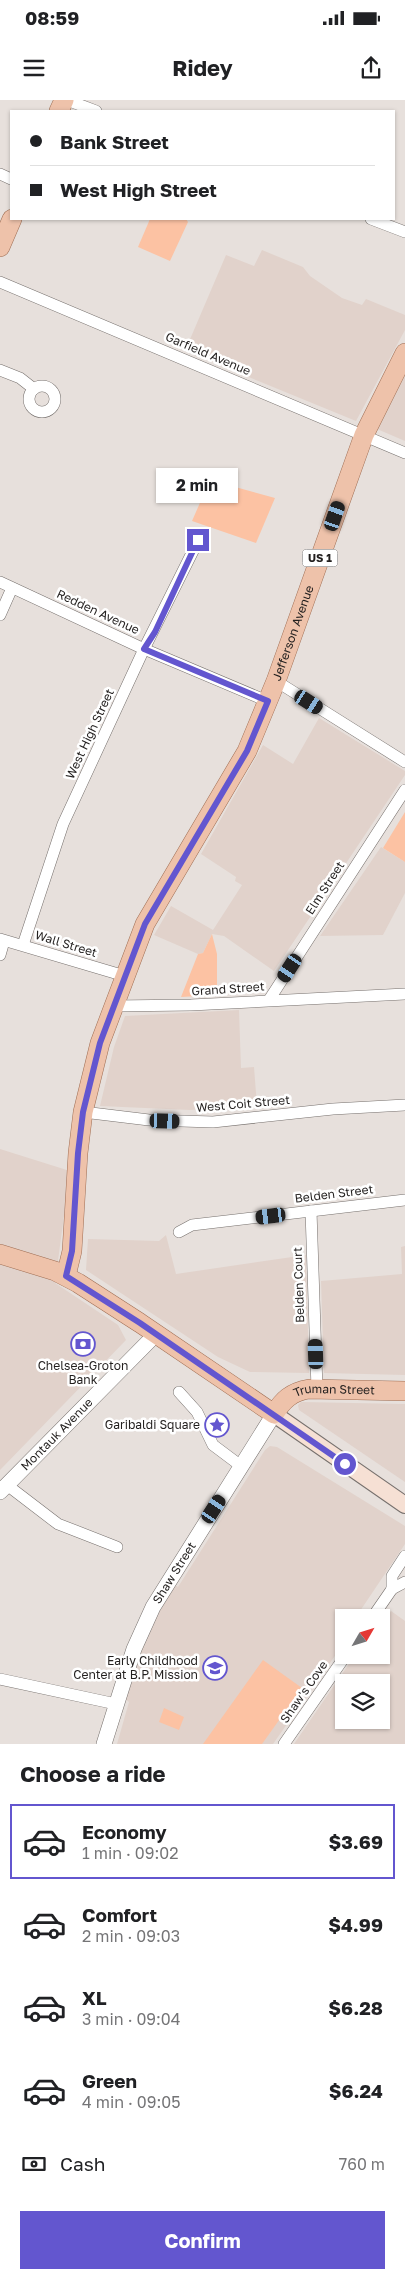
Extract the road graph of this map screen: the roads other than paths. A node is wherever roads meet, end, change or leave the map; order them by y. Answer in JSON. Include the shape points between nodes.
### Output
{"nodes":[{"id":1,"x":65,"y":100,"type":"edge"},
{"id":2,"x":93,"y":110,"type":"edge"},
{"id":3,"x":12,"y":220,"type":"edge"},
{"id":4,"x":374,"y":220,"type":"edge"},
{"id":5,"x":405,"y":232,"type":"edge"},
{"id":6,"x":0,"y":247,"type":"edge"},
{"id":7,"x":0,"y":282,"type":"edge"},
{"id":8,"x":405,"y":353,"type":"edge"},
{"id":9,"x":0,"y":370,"type":"edge"},
{"id":10,"x":34,"y":389,"type":"dead end"},
{"id":11,"x":364,"y":435,"type":"junction"},
{"id":12,"x":405,"y":453,"type":"edge"},
{"id":13,"x":198,"y":540,"type":"dead end"},
{"id":14,"x":0,"y":582,"type":"edge"},
{"id":15,"x":12,"y":588,"type":"junction"},
{"id":16,"x":0,"y":615,"type":"edge"},
{"id":17,"x":144,"y":649,"type":"junction"},
{"id":18,"x":276,"y":681,"type":"junction"},
{"id":19,"x":268,"y":701,"type":"junction"},
{"id":20,"x":405,"y":762,"type":"edge"},
{"id":21,"x":405,"y":790,"type":"edge"},
{"id":22,"x":2,"y":940,"type":"edge"},
{"id":23,"x":23,"y":945,"type":"junction"},
{"id":24,"x":0,"y":955,"type":"edge"},
{"id":25,"x":125,"y":976,"type":"junction"},
{"id":26,"x":405,"y":994,"type":"edge"},
{"id":27,"x":269,"y":1000,"type":"junction"},
{"id":28,"x":114,"y":1006,"type":"junction"},
{"id":29,"x":405,"y":1105,"type":"edge"},
{"id":30,"x":83,"y":1112,"type":"junction"},
{"id":31,"x":405,"y":1200,"type":"edge"},
{"id":32,"x":310,"y":1211,"type":"junction"},
{"id":33,"x":179,"y":1232,"type":"dead end"},
{"id":34,"x":0,"y":1254,"type":"edge"},
{"id":35,"x":66,"y":1276,"type":"junction"},
{"id":36,"x":156,"y":1334,"type":"junction"},
{"id":37,"x":317,"y":1389,"type":"junction"},
{"id":38,"x":405,"y":1390,"type":"edge"},
{"id":39,"x":179,"y":1392,"type":"dead end"},
{"id":40,"x":274,"y":1414,"type":"junction"},
{"id":41,"x":241,"y":1466,"type":"junction"},
{"id":42,"x":4,"y":1488,"type":"edge"},
{"id":43,"x":405,"y":1505,"type":"edge"},
{"id":44,"x":117,"y":1547,"type":"dead end"},
{"id":45,"x":405,"y":1556,"type":"edge"},
{"id":46,"x":405,"y":1582,"type":"edge"},
{"id":47,"x":392,"y":1589,"type":"junction"},
{"id":48,"x":378,"y":1609,"type":"edge"},
{"id":49,"x":340,"y":1664,"type":"edge"},
{"id":50,"x":0,"y":1679,"type":"edge"},
{"id":51,"x":116,"y":1704,"type":"junction"},
{"id":52,"x":104,"y":1744,"type":"edge"},
{"id":53,"x":284,"y":1744,"type":"edge"}],
"edges":[{"from":1,"to":2,"type":"street"},
{"from":3,"to":6,"type":"main road"},
{"from":4,"to":5,"type":"street"},
{"from":7,"to":11,"type":"street","name":"Garfield Avenue"},
{"from":8,"to":11,"type":"main road","name":"Jefferson Avenue","number":"US 1"},
{"from":9,"to":10,"type":"street","via":[[20,378]]},
{"from":11,"to":12,"type":"street","name":"Garfield Avenue"},
{"from":11,"to":18,"type":"main road","name":"Jefferson Avenue","number":"US 1"},
{"from":13,"to":17,"type":"street","name":"West High Street"},
{"from":14,"to":15,"type":"street","name":"Redden Avenue"},
{"from":15,"to":16,"type":"street"},
{"from":15,"to":17,"type":"street","name":"Redden Avenue"},
{"from":17,"to":19,"type":"street","name":"Redden Avenue"},
{"from":17,"to":23,"type":"street","name":"West High Street","via":[[63,824]]},
{"from":18,"to":19,"type":"main road","name":"Jefferson Avenue","number":"US 1"},
{"from":18,"to":20,"type":"street"},
{"from":19,"to":25,"type":"main road","name":"Jefferson Avenue","number":"US 1","via":[[247,751],[145,924]]},
{"from":21,"to":27,"type":"street","name":"Elm Street"},
{"from":22,"to":23,"type":"street","name":"Wall Street"},
{"from":22,"to":24,"type":"street"},
{"from":23,"to":25,"type":"street","name":"Wall Street"},
{"from":25,"to":28,"type":"main road","name":"Jefferson Avenue","number":"US 1"},
{"from":26,"to":27,"type":"street","name":"Grand Street"},
{"from":27,"to":28,"type":"street","name":"Grand Street","via":[[182,1006]]},
{"from":28,"to":30,"type":"main road","name":"Jefferson Avenue","number":"US 1","via":[[100,1043]]},
{"from":29,"to":30,"type":"street","name":"West Coit Street","via":[[212,1122],[149,1120]]},
{"from":30,"to":35,"type":"main road","name":"Jefferson Avenue","number":"US 1","via":[[72,1251]]},
{"from":31,"to":32,"type":"street","name":"Belden Street"},
{"from":32,"to":33,"type":"street","name":"Belden Street","via":[[192,1225]]},
{"from":32,"to":37,"type":"street","name":"Belden Court"},
{"from":34,"to":35,"type":"main road"},
{"from":35,"to":36,"type":"main road"},
{"from":36,"to":40,"type":"main road"},
{"from":36,"to":42,"type":"street","name":"Montauk Avenue"},
{"from":37,"to":38,"type":"main road","name":"Truman Street"},
{"from":37,"to":40,"type":"main road","name":"Truman Street","via":[[293,1393]]},
{"from":39,"to":41,"type":"street","via":[[197,1412],[213,1445]]},
{"from":40,"to":41,"type":"street","name":"Shaw Street"},
{"from":40,"to":43,"type":"main road"},
{"from":41,"to":51,"type":"street","name":"Shaw Street","via":[[153,1607],[134,1649]]},
{"from":42,"to":44,"type":"street","via":[[58,1524]]},
{"from":45,"to":47,"type":"street","via":[[391,1580]]},
{"from":46,"to":47,"type":"street"},
{"from":47,"to":48,"type":"street"},
{"from":49,"to":53,"type":"street","name":"Shaw's Cove"},
{"from":50,"to":51,"type":"street"},
{"from":51,"to":52,"type":"street","name":"Shaw Street"}]}
